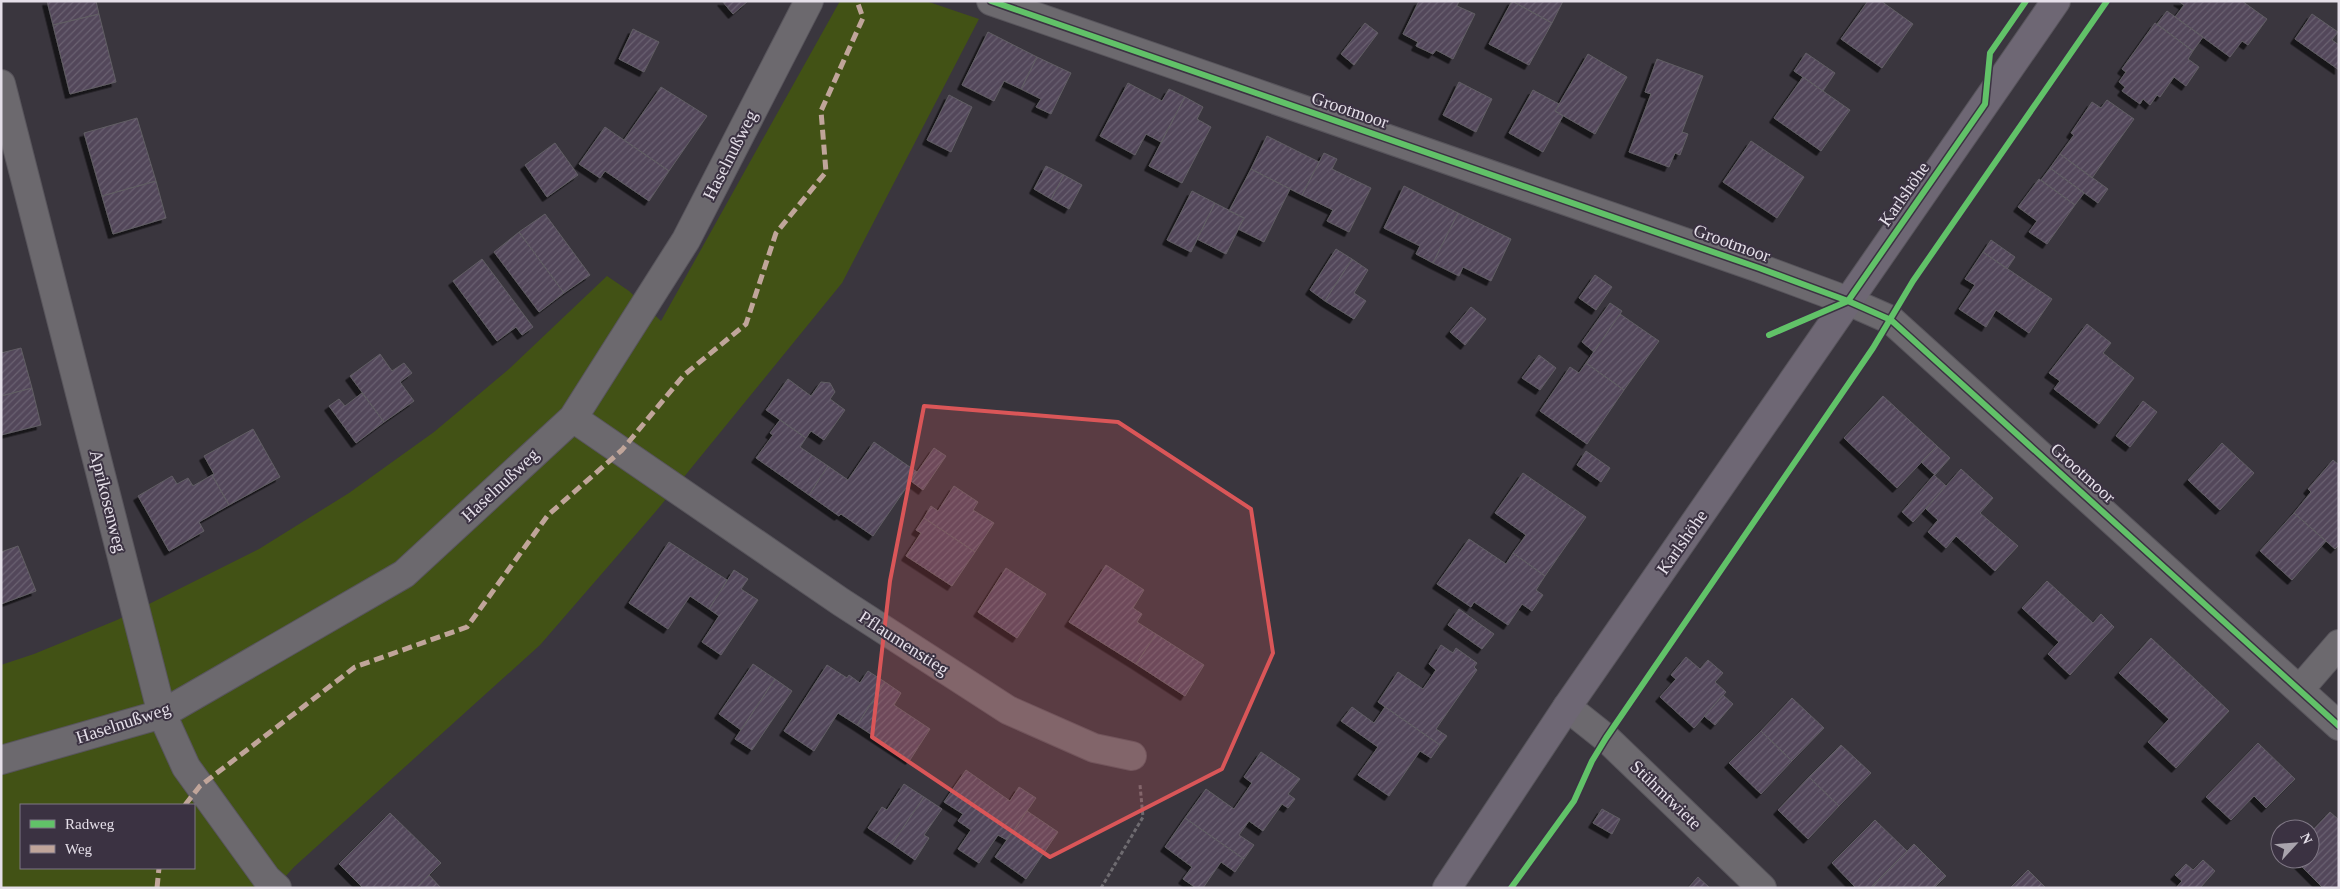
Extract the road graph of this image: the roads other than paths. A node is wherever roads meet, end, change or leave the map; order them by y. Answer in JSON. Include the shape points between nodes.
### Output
{"nodes":[{"id":1,"x":809,"y":1,"type":"edge"},
{"id":2,"x":991,"y":1,"type":"edge"},
{"id":3,"x":2056,"y":1,"type":"edge"},
{"id":4,"x":1,"y":84,"type":"edge"},
{"id":5,"x":1848,"y":301,"type":"junction"},
{"id":6,"x":573,"y":418,"type":"junction"},
{"id":7,"x":2339,"y":644,"type":"edge"},
{"id":8,"x":2300,"y":689,"type":"junction"},
{"id":9,"x":1567,"y":707,"type":"junction"},
{"id":10,"x":162,"y":714,"type":"junction"},
{"id":11,"x":2339,"y":726,"type":"edge"},
{"id":12,"x":1132,"y":756,"type":"road end"},
{"id":13,"x":1,"y":760,"type":"edge"},
{"id":14,"x":277,"y":888,"type":"edge"},
{"id":15,"x":1447,"y":888,"type":"edge"},
{"id":16,"x":1762,"y":888,"type":"edge"}],
"edges":[{"from":1,"to":6,"type":"street","name":"Haselnußweg","via":[[686,240]]},
{"from":2,"to":5,"type":"street","name":"Grootmoor"},
{"from":3,"to":5,"type":"main road","name":"Karlshöhe"},
{"from":4,"to":10,"type":"street","name":"Aprikosenweg"},
{"from":5,"to":8,"type":"street","name":"Grootmoor","via":[[1891,320]]},
{"from":5,"to":9,"type":"main road","name":"Karlshöhe"},
{"from":6,"to":10,"type":"street","name":"Haselnußweg","via":[[404,574]]},
{"from":6,"to":12,"type":"street","name":"Pflaumenstieg","via":[[841,602],[1008,710],[1094,748]]},
{"from":7,"to":8,"type":"street"},
{"from":8,"to":11,"type":"street","name":"Grootmoor"},
{"from":9,"to":15,"type":"main road","name":"Karlshöhe"},
{"from":9,"to":16,"type":"street","name":"Stühmtwiete","via":[[1606,738]]},
{"from":10,"to":13,"type":"street","name":"Haselnußweg"},
{"from":10,"to":14,"type":"street","name":"Aprikosenweg","via":[[186,767],[267,879]]}]}
